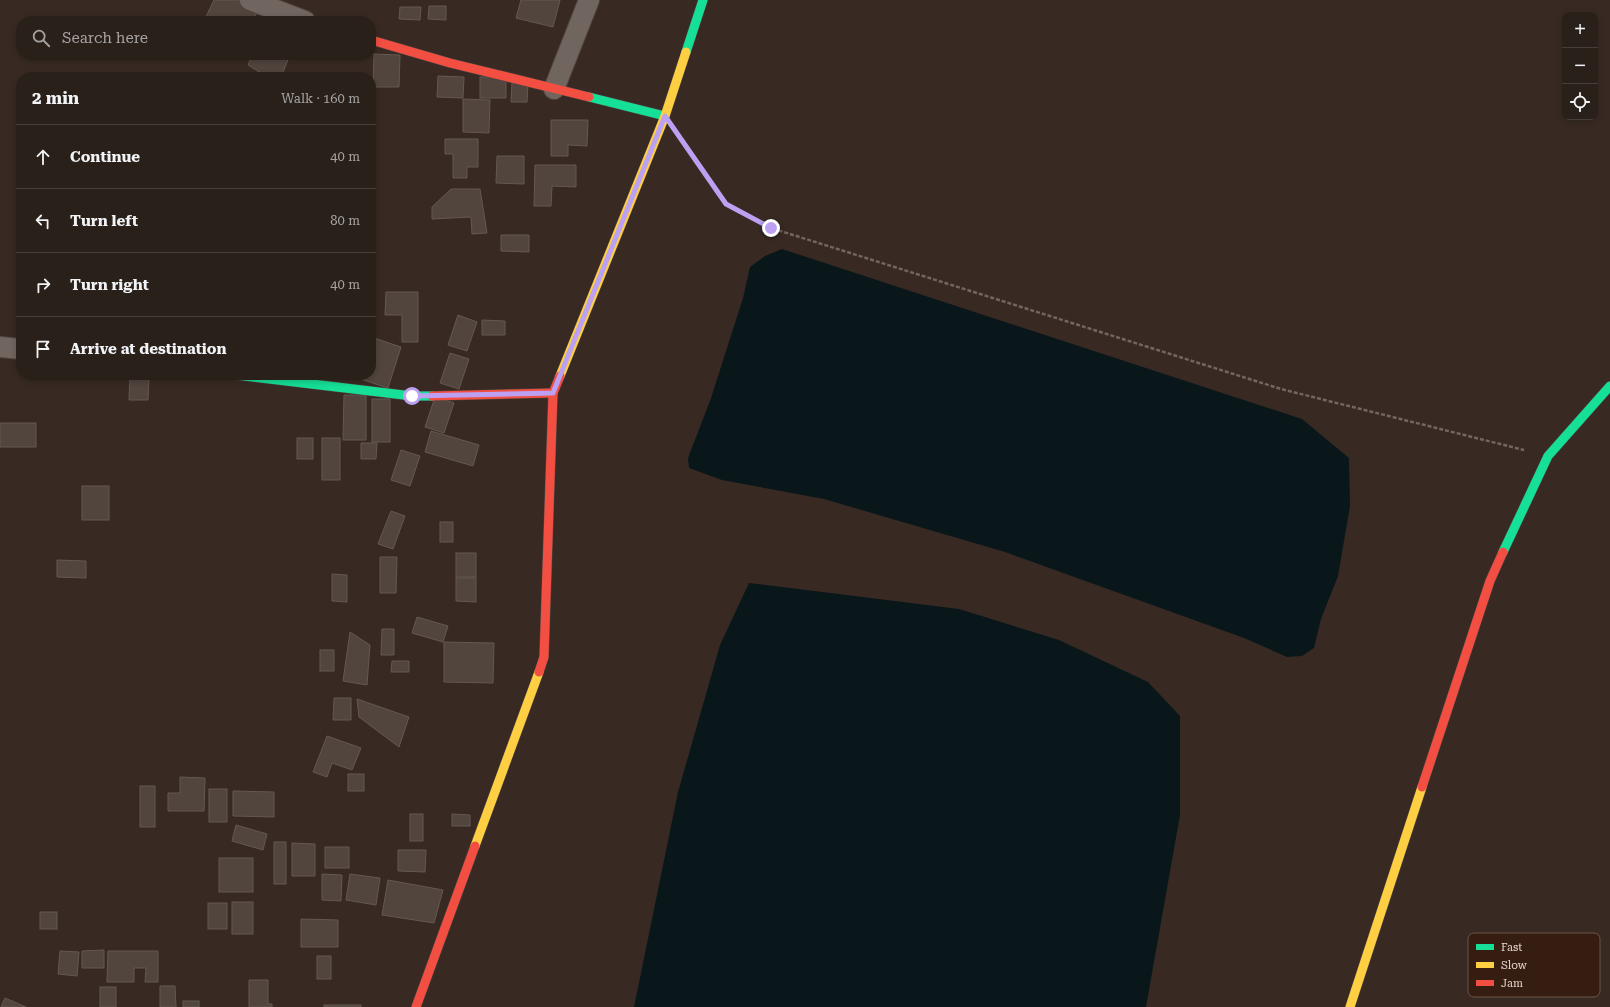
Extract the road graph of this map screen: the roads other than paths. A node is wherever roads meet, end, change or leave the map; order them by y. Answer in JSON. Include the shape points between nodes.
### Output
{"nodes":[{"id":1,"x":250,"y":0,"type":"edge"},
{"id":2,"x":589,"y":0,"type":"edge"},
{"id":3,"x":703,"y":0,"type":"edge"},
{"id":4,"x":292,"y":16,"type":"edge"},
{"id":5,"x":376,"y":41,"type":"edge"},
{"id":6,"x":554,"y":89,"type":"junction"},
{"id":7,"x":665,"y":116,"type":"junction"},
{"id":8,"x":0,"y":347,"type":"edge"},
{"id":9,"x":16,"y":349,"type":"edge"},
{"id":10,"x":278,"y":380,"type":"edge"},
{"id":11,"x":1610,"y":386,"type":"edge"},
{"id":12,"x":553,"y":393,"type":"junction"},
{"id":13,"x":416,"y":1007,"type":"edge"},
{"id":14,"x":1350,"y":1007,"type":"edge"}],
"edges":[{"from":1,"to":4,"type":"street"},
{"from":2,"to":6,"type":"street"},
{"from":3,"to":7,"type":"street"},
{"from":5,"to":6,"type":"street"},
{"from":6,"to":7,"type":"street"},
{"from":7,"to":12,"type":"street"},
{"from":8,"to":9,"type":"street"},
{"from":10,"to":12,"type":"street","via":[[412,396]]},
{"from":11,"to":14,"type":"street","via":[[1548,456],[1490,581]]},
{"from":12,"to":13,"type":"street","via":[[544,657]]}]}
